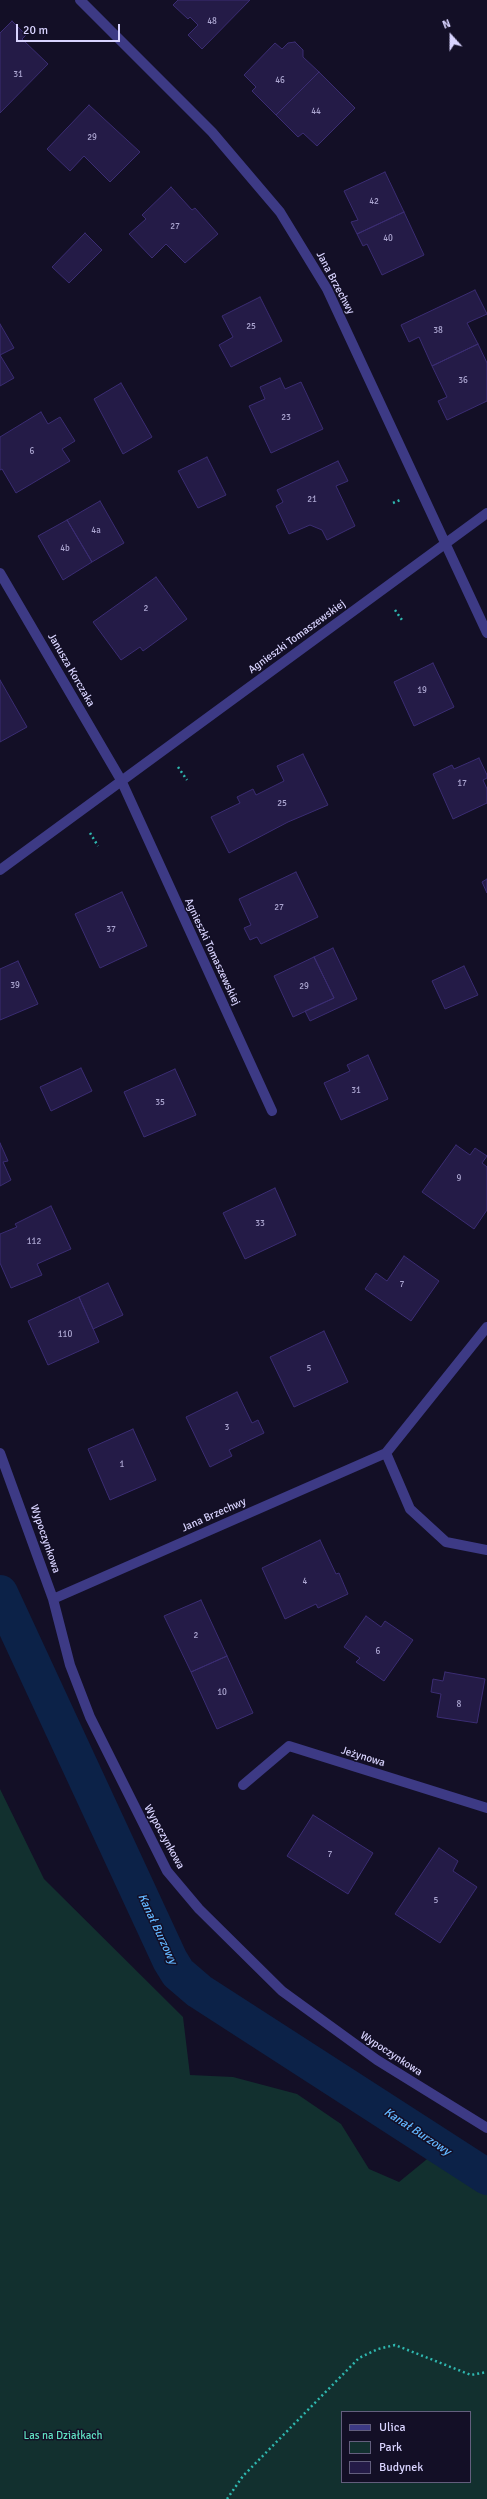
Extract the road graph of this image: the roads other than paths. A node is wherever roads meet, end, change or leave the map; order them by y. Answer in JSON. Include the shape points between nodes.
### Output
{"nodes":[{"id":1,"x":80,"y":0,"type":"edge"},
{"id":2,"x":487,"y":513,"type":"edge"},
{"id":3,"x":445,"y":543,"type":"junction"},
{"id":4,"x":0,"y":572,"type":"edge"},
{"id":5,"x":487,"y":633,"type":"edge"},
{"id":6,"x":121,"y":780,"type":"junction"},
{"id":7,"x":0,"y":870,"type":"edge"},
{"id":8,"x":272,"y":1111,"type":"dead end"},
{"id":9,"x":487,"y":1327,"type":"edge"},
{"id":10,"x":0,"y":1453,"type":"edge"},
{"id":11,"x":386,"y":1453,"type":"junction"},
{"id":12,"x":487,"y":1550,"type":"edge"},
{"id":13,"x":53,"y":1599,"type":"junction"},
{"id":14,"x":243,"y":1785,"type":"dead end"},
{"id":15,"x":487,"y":1808,"type":"edge"},
{"id":16,"x":487,"y":2128,"type":"edge"}],
"edges":[{"from":1,"to":3,"type":"street","name":"Jana Brzechwy","via":[[212,132],[280,212],[326,289]]},
{"from":2,"to":3,"type":"street","name":"Agnieszki Tomaszewskiej"},
{"from":3,"to":5,"type":"street","name":"Jana Brzechwy"},
{"from":3,"to":6,"type":"street","name":"Agnieszki Tomaszewskiej"},
{"from":4,"to":6,"type":"street","name":"Janusza Korczaka"},
{"from":6,"to":7,"type":"street","name":"Agnieszki Tomaszewskiej"},
{"from":6,"to":8,"type":"street","name":"Agnieszki Tomaszewskiej"},
{"from":9,"to":11,"type":"street","name":"Jana Brzechwy"},
{"from":10,"to":13,"type":"street","name":"Wypoczynkowa"},
{"from":11,"to":12,"type":"street","via":[[410,1509],[446,1542]]},
{"from":11,"to":13,"type":"street","name":"Jana Brzechwy"},
{"from":13,"to":16,"type":"street","name":"Wypoczynkowa","via":[[70,1665],[90,1717],[167,1871],[199,1909],[282,1991],[376,2060]]},
{"from":14,"to":15,"type":"street","name":"Jeżynowa","via":[[289,1746]]}]}
